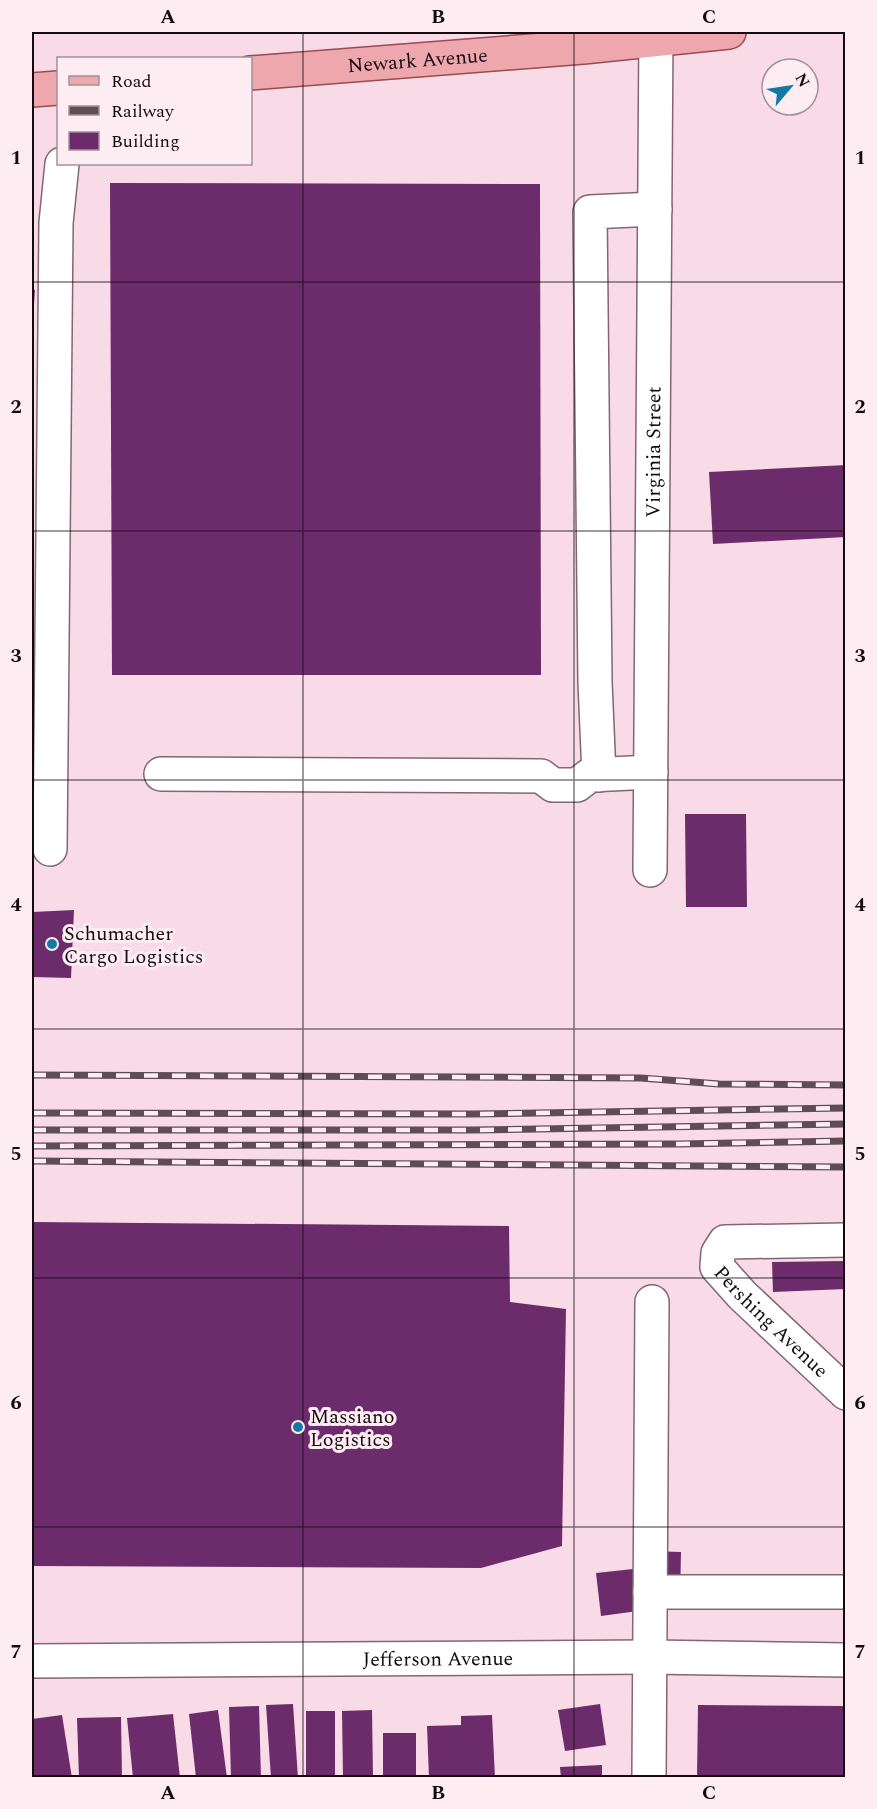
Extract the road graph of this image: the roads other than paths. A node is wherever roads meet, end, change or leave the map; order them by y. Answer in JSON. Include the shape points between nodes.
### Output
{"nodes":[{"id":1,"x":729,"y":32,"type":"edge"},
{"id":2,"x":656,"y":35,"type":"edge"},
{"id":3,"x":252,"y":73,"type":"edge"},
{"id":4,"x":57,"y":88,"type":"edge"},
{"id":5,"x":32,"y":90,"type":"edge"},
{"id":6,"x":62,"y":165,"type":"edge"},
{"id":7,"x":655,"y":208,"type":"junction"},
{"id":8,"x":44,"y":217,"type":"edge"},
{"id":9,"x":651,"y":772,"type":"junction"},
{"id":10,"x":161,"y":774,"type":"dead end"},
{"id":11,"x":595,"y":775,"type":"junction"},
{"id":12,"x":50,"y":849,"type":"dead end"},
{"id":13,"x":650,"y":870,"type":"dead end"},
{"id":14,"x":846,"y":1240,"type":"edge"},
{"id":15,"x":652,"y":1302,"type":"dead end"},
{"id":16,"x":846,"y":1393,"type":"edge"},
{"id":17,"x":650,"y":1592,"type":"junction"},
{"id":18,"x":846,"y":1592,"type":"edge"},
{"id":19,"x":650,"y":1657,"type":"junction"},
{"id":20,"x":846,"y":1660,"type":"edge"},
{"id":21,"x":32,"y":1661,"type":"edge"},
{"id":22,"x":649,"y":1778,"type":"edge"}],
"edges":[{"from":1,"to":2,"type":"main road","name":"Newark Avenue"},
{"from":2,"to":3,"type":"main road","name":"Newark Avenue","via":[[584,47]]},
{"from":2,"to":7,"type":"street","name":"Virginia Street"},
{"from":4,"to":5,"type":"main road"},
{"from":6,"to":8,"type":"street"},
{"from":7,"to":9,"type":"street","name":"Virginia Street"},
{"from":7,"to":11,"type":"street","via":[[590,212]]},
{"from":8,"to":12,"type":"street"},
{"from":9,"to":11,"type":"street"},
{"from":9,"to":13,"type":"street","name":"Virginia Street"},
{"from":10,"to":11,"type":"street","via":[[541,776],[553,785],[577,785]]},
{"from":14,"to":16,"type":"street","name":"Pershing Avenue","via":[[725,1242],[718,1253],[717,1267]]},
{"from":15,"to":17,"type":"street"},
{"from":17,"to":18,"type":"street"},
{"from":17,"to":19,"type":"street"},
{"from":19,"to":20,"type":"street","name":"Jefferson Avenue"},
{"from":19,"to":21,"type":"street","name":"Jefferson Avenue"},
{"from":19,"to":22,"type":"street"}]}
